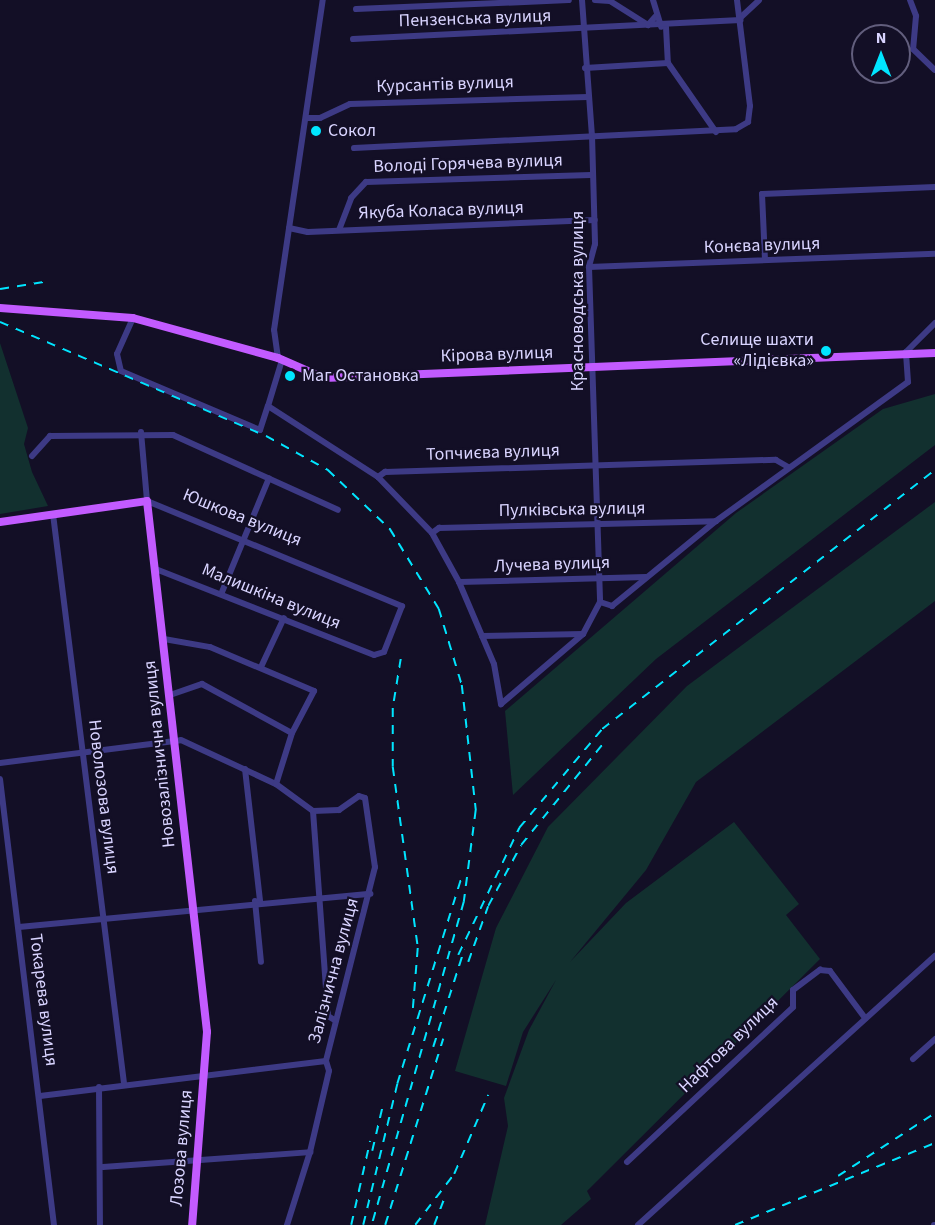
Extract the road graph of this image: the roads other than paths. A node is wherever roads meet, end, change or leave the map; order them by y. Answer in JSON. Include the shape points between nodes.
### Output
{"nodes":[{"id":1,"x":323,"y":0,"type":"edge"},
{"id":2,"x":569,"y":0,"type":"edge"},
{"id":3,"x":582,"y":0,"type":"edge"},
{"id":4,"x":595,"y":0,"type":"edge"},
{"id":5,"x":653,"y":0,"type":"edge"},
{"id":6,"x":737,"y":0,"type":"edge"},
{"id":7,"x":759,"y":0,"type":"edge"},
{"id":8,"x":910,"y":0,"type":"edge"},
{"id":9,"x":356,"y":9,"type":"dead end"},
{"id":10,"x":655,"y":17,"type":"junction"},
{"id":11,"x":740,"y":19,"type":"junction"},
{"id":12,"x":648,"y":25,"type":"junction"},
{"id":13,"x":663,"y":27,"type":"junction"},
{"id":14,"x":585,"y":30,"type":"junction"},
{"id":15,"x":353,"y":39,"type":"dead end"},
{"id":16,"x":668,"y":63,"type":"junction"},
{"id":17,"x":585,"y":68,"type":"junction"},
{"id":18,"x":935,"y":70,"type":"edge"},
{"id":19,"x":588,"y":97,"type":"junction"},
{"id":20,"x":306,"y":118,"type":"junction"},
{"id":21,"x":716,"y":132,"type":"junction"},
{"id":22,"x":592,"y":135,"type":"junction"},
{"id":23,"x":354,"y":148,"type":"dead end"},
{"id":24,"x":591,"y":175,"type":"junction"},
{"id":25,"x":935,"y":187,"type":"edge"},
{"id":26,"x":595,"y":220,"type":"junction"},
{"id":27,"x":290,"y":228,"type":"junction"},
{"id":28,"x":339,"y":230,"type":"junction"},
{"id":29,"x":935,"y":254,"type":"edge"},
{"id":30,"x":765,"y":261,"type":"junction"},
{"id":31,"x":589,"y":267,"type":"junction"},
{"id":32,"x":0,"y":308,"type":"edge"},
{"id":33,"x":133,"y":318,"type":"junction"},
{"id":34,"x":935,"y":323,"type":"edge"},
{"id":35,"x":906,"y":352,"type":"junction"},
{"id":36,"x":935,"y":353,"type":"edge"},
{"id":37,"x":280,"y":359,"type":"junction"},
{"id":38,"x":592,"y":368,"type":"junction"},
{"id":39,"x":268,"y":406,"type":"junction"},
{"id":40,"x":141,"y":432,"type":"junction"},
{"id":41,"x":32,"y":456,"type":"dead end"},
{"id":42,"x":596,"y":465,"type":"junction"},
{"id":43,"x":789,"y":467,"type":"junction"},
{"id":44,"x":378,"y":477,"type":"junction"},
{"id":45,"x":269,"y":478,"type":"junction"},
{"id":46,"x":147,"y":501,"type":"junction"},
{"id":47,"x":338,"y":510,"type":"dead end"},
{"id":48,"x":53,"y":514,"type":"junction"},
{"id":49,"x":716,"y":521,"type":"junction"},
{"id":50,"x":0,"y":522,"type":"edge"},
{"id":51,"x":598,"y":524,"type":"junction"},
{"id":52,"x":432,"y":533,"type":"junction"},
{"id":53,"x":245,"y":537,"type":"junction"},
{"id":54,"x":156,"y":569,"type":"junction"},
{"id":55,"x":646,"y":577,"type":"junction"},
{"id":56,"x":600,"y":578,"type":"junction"},
{"id":57,"x":459,"y":582,"type":"junction"},
{"id":58,"x":222,"y":592,"type":"junction"},
{"id":59,"x":600,"y":602,"type":"junction"},
{"id":60,"x":284,"y":618,"type":"junction"},
{"id":61,"x":583,"y":634,"type":"junction"},
{"id":62,"x":482,"y":636,"type":"junction"},
{"id":63,"x":164,"y":639,"type":"junction"},
{"id":64,"x":374,"y":655,"type":"joint"},
{"id":65,"x":261,"y":667,"type":"junction"},
{"id":66,"x":170,"y":695,"type":"junction"},
{"id":67,"x":292,"y":733,"type":"junction"},
{"id":68,"x":176,"y":740,"type":"junction"},
{"id":69,"x":82,"y":752,"type":"junction"},
{"id":70,"x":0,"y":763,"type":"edge"},
{"id":71,"x":245,"y":769,"type":"junction"},
{"id":72,"x":0,"y":779,"type":"edge"},
{"id":73,"x":276,"y":784,"type":"junction"},
{"id":74,"x":313,"y":811,"type":"junction"},
{"id":75,"x":370,"y":894,"type":"junction"},
{"id":76,"x":319,"y":896,"type":"junction"},
{"id":77,"x":257,"y":901,"type":"junction"},
{"id":78,"x":194,"y":907,"type":"junction"},
{"id":79,"x":103,"y":917,"type":"junction"},
{"id":80,"x":19,"y":927,"type":"junction"},
{"id":81,"x":935,"y":956,"type":"edge"},
{"id":82,"x":261,"y":962,"type":"dead end"},
{"id":83,"x":865,"y":1018,"type":"junction"},
{"id":84,"x":336,"y":1021,"type":"junction"},
{"id":85,"x":935,"y":1039,"type":"edge"},
{"id":86,"x":913,"y":1059,"type":"dead end"},
{"id":87,"x":326,"y":1060,"type":"junction"},
{"id":88,"x":204,"y":1073,"type":"junction"},
{"id":89,"x":124,"y":1083,"type":"junction"},
{"id":90,"x":99,"y":1087,"type":"junction"},
{"id":91,"x":40,"y":1096,"type":"junction"},
{"id":92,"x":310,"y":1152,"type":"junction"},
{"id":93,"x":198,"y":1159,"type":"junction"},
{"id":94,"x":627,"y":1162,"type":"dead end"},
{"id":95,"x":103,"y":1167,"type":"junction"},
{"id":96,"x":54,"y":1225,"type":"edge"},
{"id":97,"x":100,"y":1225,"type":"edge"},
{"id":98,"x":192,"y":1225,"type":"edge"},
{"id":99,"x":287,"y":1225,"type":"edge"},
{"id":100,"x":638,"y":1225,"type":"edge"}],
"edges":[{"from":1,"to":20,"type":"street"},
{"from":2,"to":9,"type":"street"},
{"from":3,"to":14,"type":"street","name":"Красноводська вулиця"},
{"from":4,"to":12,"type":"street","via":[[610,1]]},
{"from":5,"to":10,"type":"street"},
{"from":6,"to":11,"type":"street"},
{"from":7,"to":11,"type":"street"},
{"from":8,"to":18,"type":"street","via":[[916,16],[912,49]]},
{"from":10,"to":12,"type":"street"},
{"from":10,"to":13,"type":"street"},
{"from":11,"to":13,"type":"street","name":"Пензенська вулиця"},
{"from":11,"to":21,"type":"street","via":[[748,122]]},
{"from":12,"to":13,"type":"street","name":"Пензенська вулиця"},
{"from":12,"to":14,"type":"street","name":"Пензенська вулиця"},
{"from":13,"to":16,"type":"street"},
{"from":14,"to":15,"type":"street","name":"Пензенська вулиця"},
{"from":14,"to":17,"type":"street","name":"Красноводська вулиця"},
{"from":16,"to":17,"type":"street"},
{"from":16,"to":21,"type":"street"},
{"from":17,"to":19,"type":"street","name":"Красноводська вулиця"},
{"from":19,"to":20,"type":"street","name":"Курсантів вулиця","via":[[351,104],[320,118]]},
{"from":19,"to":22,"type":"street","name":"Красноводська вулиця"},
{"from":20,"to":27,"type":"street"},
{"from":21,"to":22,"type":"street"},
{"from":22,"to":23,"type":"street"},
{"from":22,"to":24,"type":"street","name":"Красноводська вулиця"},
{"from":24,"to":26,"type":"street","name":"Красноводська вулиця"},
{"from":24,"to":28,"type":"street","name":"Володі Горячева вулиця","via":[[366,182],[351,198]]},
{"from":25,"to":30,"type":"street","via":[[762,194]]},
{"from":26,"to":28,"type":"street","name":"Якуба Коласа вулиця"},
{"from":26,"to":31,"type":"street","name":"Красноводська вулиця"},
{"from":27,"to":28,"type":"street","name":"Якуба Коласа вулиця"},
{"from":27,"to":37,"type":"street","via":[[274,330]]},
{"from":29,"to":30,"type":"street","name":"Конєва вулиця"},
{"from":30,"to":31,"type":"street","name":"Конєва вулиця"},
{"from":31,"to":38,"type":"street","name":"Красноводська вулиця"},
{"from":32,"to":33,"type":"main road","name":"Кірова вулиця"},
{"from":33,"to":37,"type":"main road","name":"Кірова вулиця"},
{"from":33,"to":39,"type":"street","via":[[117,354],[121,371],[260,430]]},
{"from":34,"to":35,"type":"street"},
{"from":35,"to":36,"type":"main road","name":"Кірова вулиця"},
{"from":35,"to":38,"type":"main road","name":"Кірова вулиця"},
{"from":35,"to":43,"type":"street","via":[[908,382]]},
{"from":37,"to":38,"type":"main road","name":"Кірова вулиця","via":[[324,378]]},
{"from":37,"to":39,"type":"street"},
{"from":38,"to":42,"type":"street","name":"Красноводська вулиця"},
{"from":39,"to":44,"type":"street"},
{"from":40,"to":41,"type":"street","via":[[50,436]]},
{"from":40,"to":45,"type":"street","via":[[173,435]]},
{"from":40,"to":46,"type":"street","name":"Новозалізнична вулиця"},
{"from":42,"to":43,"type":"street","name":"Топчиєва вулиця","via":[[776,459]]},
{"from":42,"to":44,"type":"street","name":"Топчиєва вулиця","via":[[385,472]]},
{"from":42,"to":51,"type":"street","name":"Красноводська вулиця"},
{"from":43,"to":49,"type":"street"},
{"from":44,"to":52,"type":"street"},
{"from":45,"to":47,"type":"street"},
{"from":45,"to":53,"type":"street"},
{"from":46,"to":48,"type":"main road","name":"Юшкова вулиця"},
{"from":46,"to":53,"type":"street","name":"Юшкова вулиця"},
{"from":46,"to":54,"type":"main road","name":"Новозалізнична вулиця"},
{"from":48,"to":50,"type":"main road","name":"Юшкова вулиця"},
{"from":48,"to":69,"type":"street","name":"Новолозова вулиця"},
{"from":49,"to":51,"type":"street","name":"Пулківська вулиця"},
{"from":49,"to":55,"type":"street"},
{"from":51,"to":52,"type":"street","name":"Пулківська вулиця","via":[[439,528]]},
{"from":51,"to":56,"type":"street","name":"Красноводська вулиця"},
{"from":52,"to":57,"type":"street"},
{"from":53,"to":58,"type":"street"},
{"from":53,"to":64,"type":"street","name":"Юшкова вулиця","via":[[401,602],[384,652]]},
{"from":54,"to":58,"type":"street","name":"Малишкіна вулиця"},
{"from":54,"to":63,"type":"main road","name":"Новозалізнична вулиця"},
{"from":55,"to":56,"type":"street","name":"Лучева вулиця"},
{"from":55,"to":59,"type":"street","via":[[612,606]]},
{"from":56,"to":57,"type":"street","name":"Лучева вулиця"},
{"from":56,"to":59,"type":"street","name":"Красноводська вулиця"},
{"from":57,"to":62,"type":"street"},
{"from":58,"to":60,"type":"street","name":"Малишкіна вулиця"},
{"from":59,"to":61,"type":"street"},
{"from":60,"to":64,"type":"street","name":"Малишкіна вулиця"},
{"from":60,"to":65,"type":"street"},
{"from":61,"to":62,"type":"street"},
{"from":61,"to":62,"type":"street","via":[[501,704]]},
{"from":63,"to":65,"type":"street","via":[[210,647]]},
{"from":63,"to":66,"type":"main road","name":"Новозалізнична вулиця"},
{"from":65,"to":67,"type":"street","via":[[314,691]]},
{"from":66,"to":67,"type":"street","via":[[202,684]]},
{"from":66,"to":68,"type":"main road","name":"Новозалізнична вулиця"},
{"from":67,"to":73,"type":"street"},
{"from":68,"to":69,"type":"street"},
{"from":68,"to":71,"type":"street"},
{"from":68,"to":78,"type":"main road","name":"Новозалізнична вулиця"},
{"from":69,"to":70,"type":"street"},
{"from":69,"to":79,"type":"street","name":"Новолозова вулиця"},
{"from":71,"to":73,"type":"street"},
{"from":71,"to":77,"type":"street"},
{"from":72,"to":80,"type":"street","name":"Токарева вулиця"},
{"from":73,"to":74,"type":"street"},
{"from":74,"to":75,"type":"street","name":"Залізнична вулиця","via":[[339,810],[359,796],[365,798],[375,844]]},
{"from":74,"to":76,"type":"street"},
{"from":75,"to":76,"type":"street"},
{"from":75,"to":84,"type":"street","name":"Залізнична вулиця"},
{"from":76,"to":77,"type":"street"},
{"from":76,"to":84,"type":"street","via":[[328,1016]]},
{"from":77,"to":78,"type":"street"},
{"from":77,"to":82,"type":"street"},
{"from":78,"to":79,"type":"street"},
{"from":78,"to":88,"type":"main road","name":"Новозалізнична вулиця","via":[[207,1032]]},
{"from":79,"to":80,"type":"street"},
{"from":79,"to":89,"type":"street","name":"Новолозова вулиця"},
{"from":80,"to":91,"type":"street","name":"Токарева вулиця"},
{"from":81,"to":83,"type":"street"},
{"from":83,"to":94,"type":"street","name":"Нафтова вулиця","via":[[830,971],[820,970],[794,990],[793,1007]]},
{"from":83,"to":100,"type":"street"},
{"from":84,"to":87,"type":"street","name":"Залізнична вулиця"},
{"from":85,"to":86,"type":"street"},
{"from":87,"to":88,"type":"street"},
{"from":87,"to":92,"type":"street","name":"Залізнична вулиця","via":[[329,1071]]},
{"from":88,"to":89,"type":"street"},
{"from":88,"to":93,"type":"main road","name":"Лозова вулиця"},
{"from":89,"to":90,"type":"street"},
{"from":90,"to":91,"type":"street"},
{"from":90,"to":95,"type":"street"},
{"from":91,"to":96,"type":"street","name":"Токарева вулиця"},
{"from":92,"to":93,"type":"street"},
{"from":92,"to":99,"type":"street","name":"Залізнична вулиця"},
{"from":93,"to":95,"type":"street"},
{"from":93,"to":98,"type":"main road","name":"Лозова вулиця"},
{"from":95,"to":97,"type":"street"}]}
